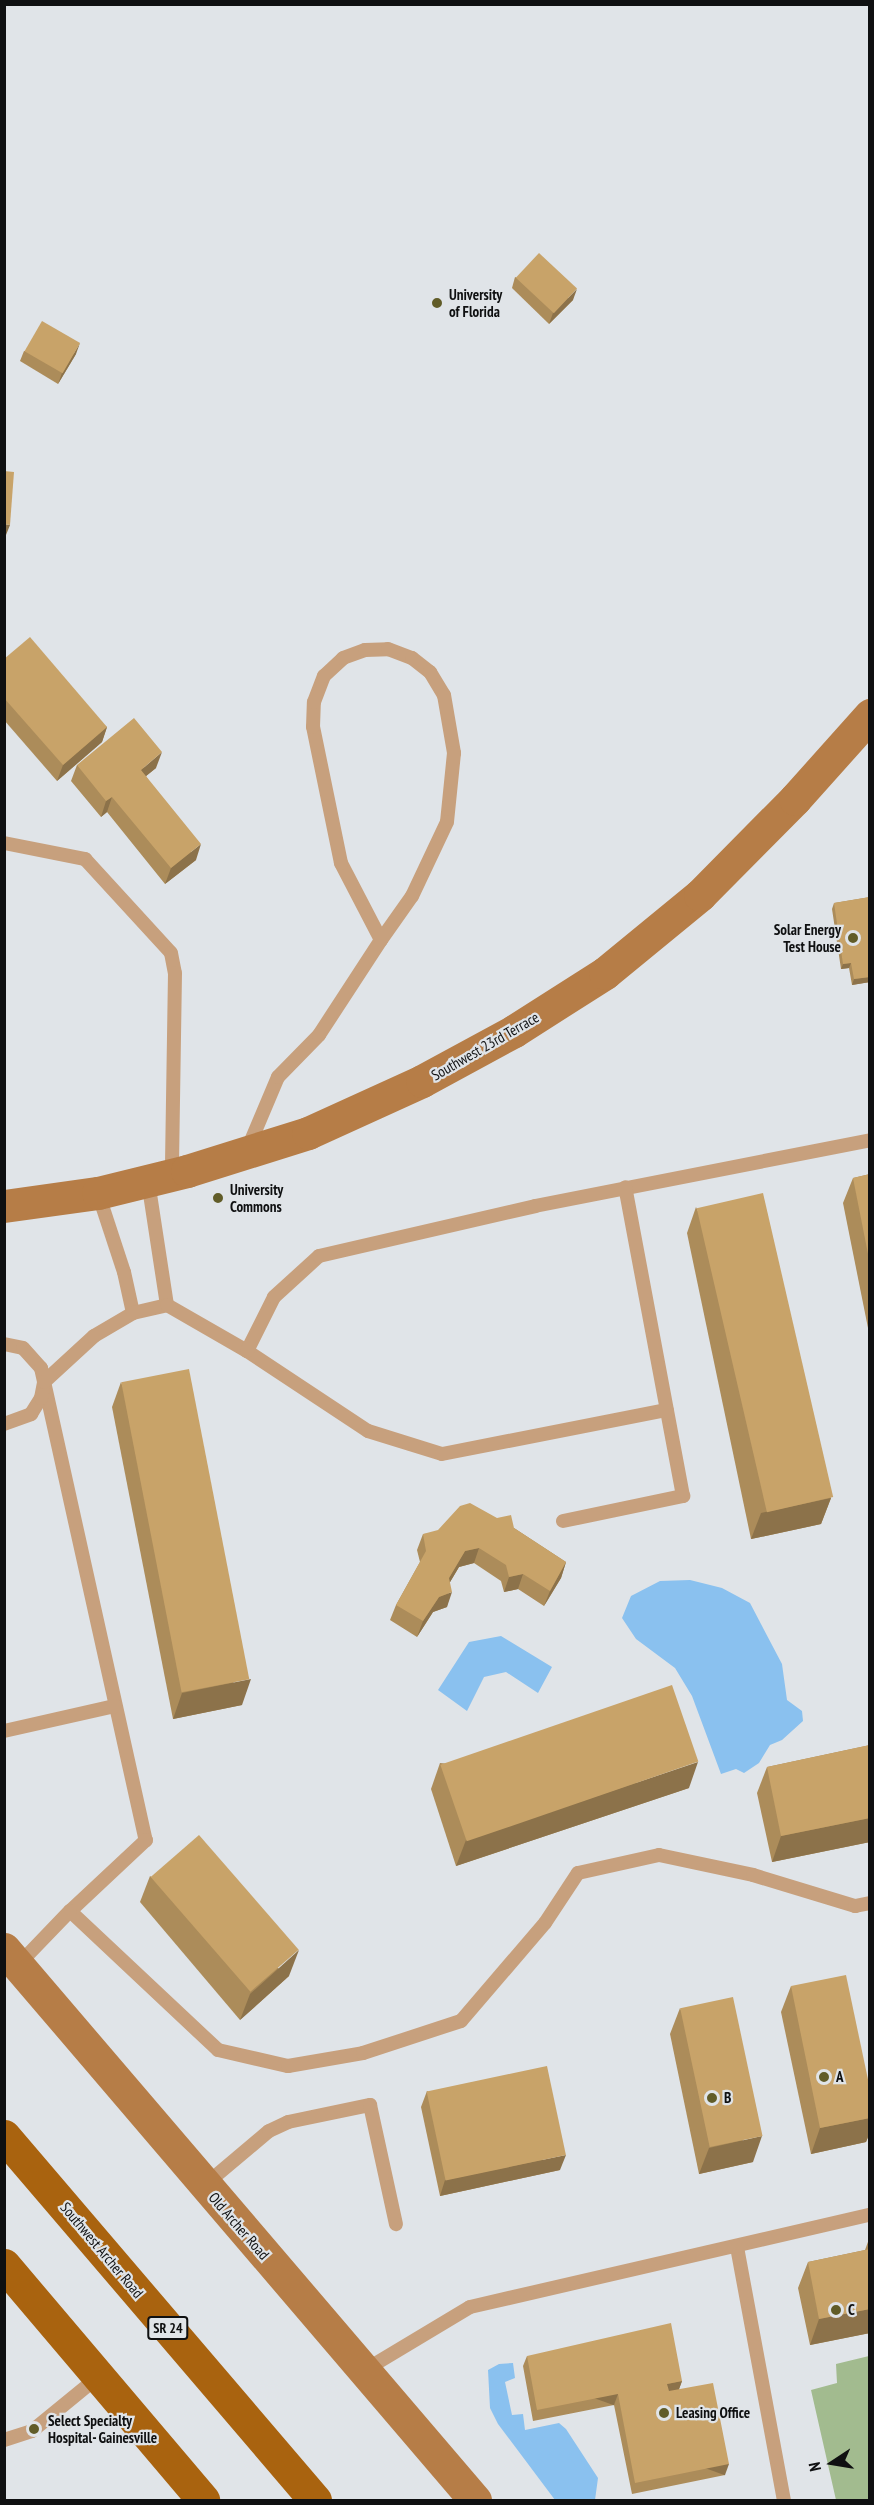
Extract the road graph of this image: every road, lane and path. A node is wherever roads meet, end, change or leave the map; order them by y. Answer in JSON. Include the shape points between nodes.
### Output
{"nodes":[{"id":1,"x":870,"y":715,"type":"edge"},
{"id":2,"x":4,"y":843,"type":"edge"},
{"id":3,"x":381,"y":940,"type":"junction"},
{"id":4,"x":870,"y":1140,"type":"edge"},
{"id":5,"x":246,"y":1153,"type":"junction"},
{"id":6,"x":160,"y":1178,"type":"junction"},
{"id":7,"x":625,"y":1187,"type":"junction"},
{"id":8,"x":98,"y":1193,"type":"junction"},
{"id":9,"x":4,"y":1206,"type":"edge"},
{"id":10,"x":167,"y":1305,"type":"junction"},
{"id":11,"x":133,"y":1313,"type":"junction"},
{"id":12,"x":4,"y":1344,"type":"edge"},
{"id":13,"x":247,"y":1351,"type":"junction"},
{"id":14,"x":44,"y":1382,"type":"junction"},
{"id":15,"x":667,"y":1410,"type":"junction"},
{"id":16,"x":4,"y":1424,"type":"edge"},
{"id":17,"x":563,"y":1521,"type":"dead end"},
{"id":18,"x":116,"y":1706,"type":"junction"},
{"id":19,"x":4,"y":1731,"type":"edge"},
{"id":20,"x":870,"y":1903,"type":"edge"},
{"id":21,"x":70,"y":1911,"type":"junction"},
{"id":22,"x":11,"y":1957,"type":"edge"},
{"id":23,"x":4,"y":2136,"type":"edge"},
{"id":24,"x":204,"y":2186,"type":"junction"},
{"id":25,"x":870,"y":2215,"type":"edge"},
{"id":26,"x":396,"y":2224,"type":"dead end"},
{"id":27,"x":737,"y":2247,"type":"junction"},
{"id":28,"x":4,"y":2265,"type":"edge"},
{"id":29,"x":365,"y":2370,"type":"junction"},
{"id":30,"x":98,"y":2377,"type":"junction"},
{"id":31,"x":4,"y":2440,"type":"edge"},
{"id":32,"x":202,"y":2500,"type":"edge"},
{"id":33,"x":315,"y":2500,"type":"edge"},
{"id":34,"x":475,"y":2500,"type":"edge"},
{"id":35,"x":784,"y":2500,"type":"edge"}],
"edges":[{"from":1,"to":5,"type":"street","name":"Southwest 23rd Terrace","via":[[795,799],[700,895],[605,973],[514,1031],[423,1081],[308,1133]]},
{"from":2,"to":6,"type":"lane","via":[[85,859],[171,953],[175,973]]},
{"from":3,"to":3,"type":"lane","via":[[341,863],[313,727],[314,702],[324,676],[343,658],[365,650],[388,649],[412,658],[430,672],[444,695],[454,753],[447,822],[412,897]]},
{"from":3,"to":5,"type":"lane","via":[[319,1035],[278,1077]]},
{"from":4,"to":7,"type":"lane"},
{"from":5,"to":6,"type":"street","name":"Southwest 23rd Terrace"},
{"from":6,"to":8,"type":"street","name":"Southwest 23rd Terrace"},
{"from":6,"to":10,"type":"lane"},
{"from":7,"to":13,"type":"lane","via":[[319,1256],[274,1296]]},
{"from":7,"to":15,"type":"lane"},
{"from":8,"to":9,"type":"street","name":"Southwest 23rd Terrace"},
{"from":8,"to":11,"type":"lane"},
{"from":10,"to":11,"type":"lane"},
{"from":10,"to":13,"type":"lane"},
{"from":11,"to":14,"type":"lane","via":[[94,1336]]},
{"from":12,"to":14,"type":"lane","via":[[23,1348],[33,1357]]},
{"from":13,"to":15,"type":"lane","via":[[368,1431],[442,1454]]},
{"from":14,"to":16,"type":"lane","via":[[41,1398],[31,1413]]},
{"from":14,"to":18,"type":"lane"},
{"from":15,"to":17,"type":"lane","via":[[684,1496]]},
{"from":18,"to":19,"type":"lane"},
{"from":18,"to":21,"type":"lane","via":[[146,1840]]},
{"from":20,"to":21,"type":"lane","via":[[855,1906],[753,1875],[659,1855],[578,1873],[545,1923],[461,2021],[363,2053],[288,2066],[218,2050]]},
{"from":21,"to":22,"type":"lane"},
{"from":22,"to":24,"type":"street","name":"Old Archer Road"},
{"from":23,"to":33,"type":"main road","name":"Southwest Archer Road","number":"SR 24"},
{"from":24,"to":26,"type":"lane","via":[[278,2127],[370,2105]]},
{"from":24,"to":29,"type":"street","name":"Old Archer Road"},
{"from":25,"to":27,"type":"lane"},
{"from":27,"to":29,"type":"lane","via":[[470,2307]]},
{"from":27,"to":35,"type":"lane"},
{"from":28,"to":30,"type":"main road"},
{"from":29,"to":34,"type":"street","name":"Old Archer Road"},
{"from":30,"to":31,"type":"lane","via":[[32,2431]]},
{"from":30,"to":32,"type":"main road"}]}
